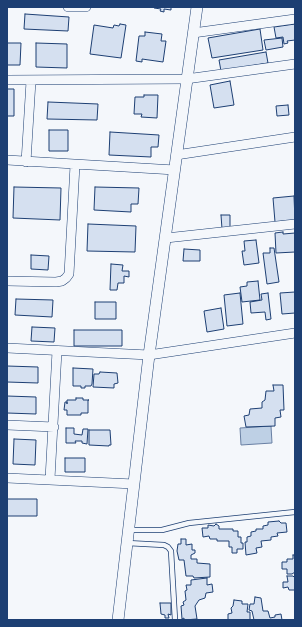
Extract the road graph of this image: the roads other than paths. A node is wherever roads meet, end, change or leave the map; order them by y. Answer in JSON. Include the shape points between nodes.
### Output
{"nodes":[{"id":1,"x":68,"y":7,"type":"edge"},
{"id":2,"x":86,"y":7,"type":"edge"},
{"id":3,"x":197,"y":7,"type":"edge"},
{"id":4,"x":295,"y":19,"type":"edge"},
{"id":5,"x":193,"y":33,"type":"junction"},
{"id":6,"x":295,"y":64,"type":"edge"},
{"id":7,"x":7,"y":80,"type":"edge"},
{"id":8,"x":186,"y":80,"type":"junction"},
{"id":9,"x":31,"y":81,"type":"junction"},
{"id":10,"x":295,"y":137,"type":"edge"},
{"id":11,"x":176,"y":155,"type":"junction"},
{"id":12,"x":7,"y":160,"type":"edge"},
{"id":13,"x":26,"y":162,"type":"junction"},
{"id":14,"x":76,"y":165,"type":"junction"},
{"id":15,"x":175,"y":170,"type":"junction"},
{"id":16,"x":295,"y":224,"type":"edge"},
{"id":17,"x":166,"y":238,"type":"junction"},
{"id":18,"x":7,"y":281,"type":"edge"},
{"id":19,"x":295,"y":333,"type":"edge"},
{"id":20,"x":7,"y":348,"type":"edge"},
{"id":21,"x":58,"y":351,"type":"junction"},
{"id":22,"x":149,"y":355,"type":"junction"},
{"id":23,"x":7,"y":425,"type":"edge"},
{"id":24,"x":54,"y":427,"type":"junction"},
{"id":25,"x":7,"y":478,"type":"edge"},
{"id":26,"x":50,"y":479,"type":"junction"},
{"id":27,"x":134,"y":484,"type":"junction"},
{"id":28,"x":295,"y":512,"type":"edge"},
{"id":29,"x":128,"y":530,"type":"junction"},
{"id":30,"x":127,"y":543,"type":"junction"},
{"id":31,"x":118,"y":620,"type":"edge"},
{"id":32,"x":175,"y":620,"type":"edge"}],
"edges":[{"from":1,"to":2,"type":"street"},
{"from":3,"to":5,"type":"street"},
{"from":4,"to":5,"type":"street"},
{"from":5,"to":8,"type":"street"},
{"from":6,"to":8,"type":"street"},
{"from":7,"to":9,"type":"street"},
{"from":8,"to":9,"type":"street"},
{"from":8,"to":11,"type":"street"},
{"from":9,"to":13,"type":"street"},
{"from":10,"to":11,"type":"street"},
{"from":11,"to":15,"type":"street"},
{"from":12,"to":13,"type":"street"},
{"from":13,"to":14,"type":"street"},
{"from":14,"to":15,"type":"street"},
{"from":14,"to":18,"type":"street","via":[[69,274],[62,281],[56,282]]},
{"from":15,"to":17,"type":"street"},
{"from":16,"to":17,"type":"street"},
{"from":17,"to":22,"type":"street"},
{"from":19,"to":22,"type":"street"},
{"from":20,"to":21,"type":"street"},
{"from":21,"to":22,"type":"street"},
{"from":21,"to":24,"type":"street"},
{"from":22,"to":27,"type":"street"},
{"from":23,"to":24,"type":"street"},
{"from":24,"to":26,"type":"street"},
{"from":25,"to":26,"type":"street"},
{"from":26,"to":27,"type":"street"},
{"from":27,"to":29,"type":"street"},
{"from":28,"to":29,"type":"lane","via":[[189,523],[162,530]]},
{"from":29,"to":30,"type":"street"},
{"from":30,"to":31,"type":"street"},
{"from":30,"to":32,"type":"lane","via":[[164,545],[171,551]]}]}
